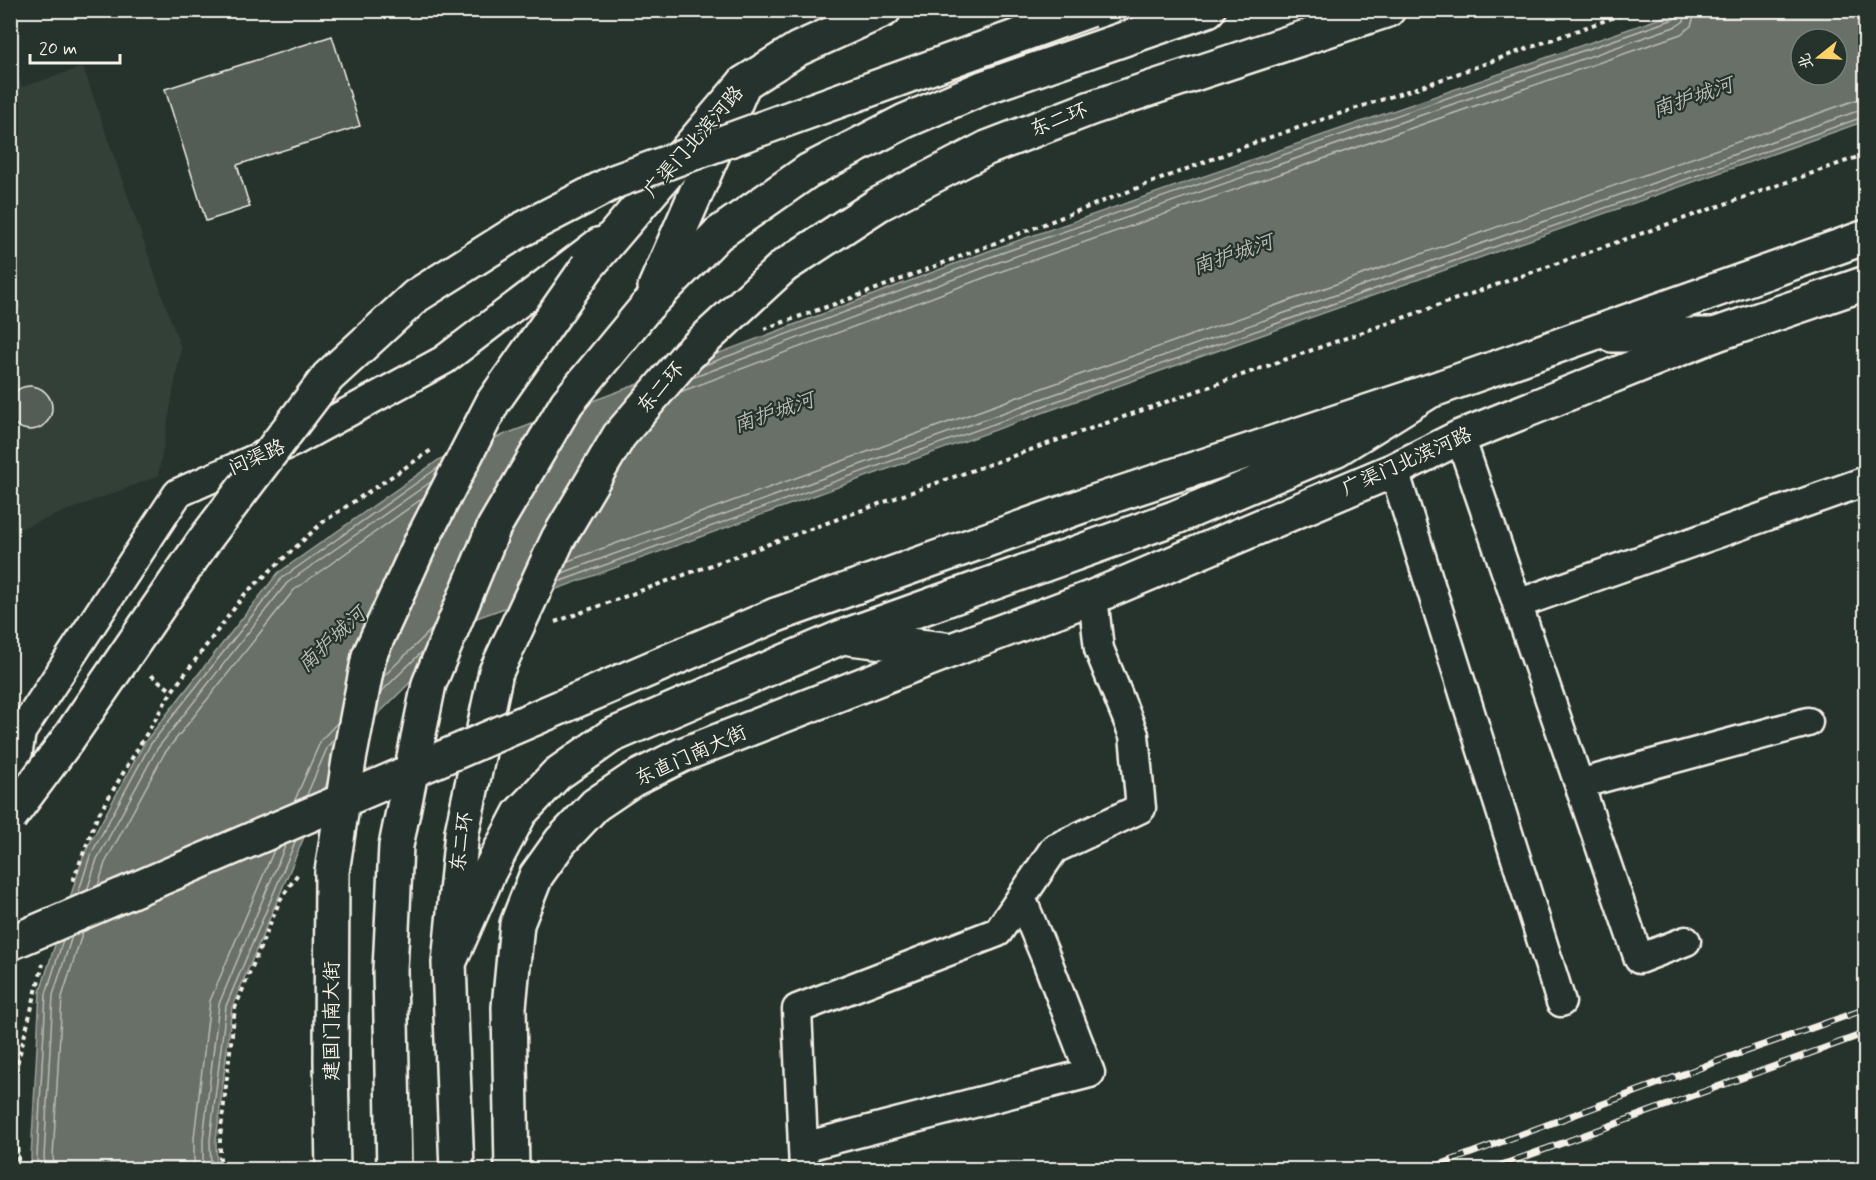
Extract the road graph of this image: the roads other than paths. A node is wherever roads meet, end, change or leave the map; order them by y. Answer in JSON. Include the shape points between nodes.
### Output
{"nodes":[{"id":1,"x":884,"y":10,"type":"edge"},
{"id":2,"x":1090,"y":10,"type":"edge"},
{"id":3,"x":1208,"y":10,"type":"edge"},
{"id":4,"x":1388,"y":10,"type":"edge"},
{"id":5,"x":744,"y":83,"type":"junction"},
{"id":6,"x":627,"y":221,"type":"junction"},
{"id":7,"x":1866,"y":237,"type":"edge"},
{"id":8,"x":588,"y":266,"type":"joint"},
{"id":9,"x":1866,"y":283,"type":"edge"},
{"id":10,"x":647,"y":306,"type":"junction"},
{"id":11,"x":1714,"y":334,"type":"junction"},
{"id":12,"x":1586,"y":335,"type":"junction"},
{"id":13,"x":1430,"y":391,"type":"junction"},
{"id":14,"x":1460,"y":437,"type":"junction"},
{"id":15,"x":1394,"y":470,"type":"junction"},
{"id":16,"x":1866,"y":481,"type":"edge"},
{"id":17,"x":1093,"y":597,"type":"junction"},
{"id":18,"x":1517,"y":604,"type":"junction"},
{"id":19,"x":842,"y":637,"type":"junction"},
{"id":20,"x":952,"y":650,"type":"junction"},
{"id":21,"x":1808,"y":722,"type":"dead end"},
{"id":22,"x":16,"y":741,"type":"edge"},
{"id":23,"x":1579,"y":784,"type":"junction"},
{"id":24,"x":10,"y":800,"type":"edge"},
{"id":25,"x":10,"y":817,"type":"edge"},
{"id":26,"x":1021,"y":898,"type":"junction"},
{"id":27,"x":1686,"y":941,"type":"dead end"},
{"id":28,"x":10,"y":943,"type":"edge"},
{"id":29,"x":449,"y":963,"type":"junction"},
{"id":30,"x":1561,"y":1002,"type":"dead end"},
{"id":31,"x":804,"y":1158,"type":"edge"},
{"id":32,"x":333,"y":1170,"type":"edge"},
{"id":33,"x":394,"y":1170,"type":"edge"},
{"id":34,"x":457,"y":1170,"type":"edge"},
{"id":35,"x":512,"y":1170,"type":"edge"}],
"edges":[{"from":1,"to":5,"type":"main road","name":"广渠门北滨河路","via":[[798,49]]},
{"from":2,"to":25,"type":"main road","bridge":true,"via":[[616,181],[519,231],[416,296],[328,377],[202,542]]},
{"from":3,"to":10,"type":"main road","via":[[985,87],[905,121],[808,171],[718,234]]},
{"from":4,"to":29,"type":"main road","name":"东二环","bridge":true,"via":[[1091,108],[987,148],[879,204],[784,266],[688,355],[619,436],[558,539],[496,672],[462,832]]},
{"from":5,"to":6,"type":"main road","name":"广渠门北滨河路"},
{"from":5,"to":10,"type":"main road"},
{"from":6,"to":8,"type":"main road","name":"广渠门北滨河路"},
{"from":6,"to":22,"type":"street","name":"问渠路","via":[[444,360],[293,442],[178,493]]},
{"from":7,"to":12,"type":"main road"},
{"from":8,"to":32,"type":"main road","name":"建国门南大街","bridge":true,"via":[[493,402],[422,540],[369,656],[332,872]]},
{"from":9,"to":11,"type":"main road","name":"广渠门北滨河路"},
{"from":10,"to":33,"type":"main road","bridge":true,"via":[[567,403],[494,527],[429,684],[396,846],[390,970]]},
{"from":11,"to":12,"type":"main road"},
{"from":11,"to":14,"type":"main road","name":"广渠门北滨河路"},
{"from":12,"to":13,"type":"main road"},
{"from":13,"to":19,"type":"main road","via":[[1337,449],[1174,518]]},
{"from":13,"to":28,"type":"main road","bridge":true,"via":[[1082,506],[776,615]]},
{"from":14,"to":15,"type":"main road","name":"广渠门北滨河路"},
{"from":14,"to":18,"type":"street"},
{"from":15,"to":17,"type":"main road","name":"广渠门北滨河路"},
{"from":15,"to":30,"type":"street"},
{"from":16,"to":18,"type":"street"},
{"from":17,"to":20,"type":"main road","name":"广渠门北滨河路"},
{"from":17,"to":26,"type":"street","via":[[1099,649],[1134,735],[1141,808],[1054,849]]},
{"from":18,"to":23,"type":"street"},
{"from":19,"to":20,"type":"main road"},
{"from":19,"to":29,"type":"main road","via":[[611,736],[557,774],[520,813]]},
{"from":20,"to":35,"type":"main road","name":"东直门南大街","via":[[682,755],[632,780],[595,805],[561,842],[536,876],[517,924],[509,1007]]},
{"from":21,"to":23,"type":"street"},
{"from":22,"to":24,"type":"street","name":"问渠路"},
{"from":23,"to":27,"type":"street","via":[[1639,959]]},
{"from":26,"to":31,"type":"street","via":[[998,932],[797,1009]]},
{"from":26,"to":31,"type":"street","via":[[1090,1073]]},
{"from":29,"to":34,"type":"main road","name":"东二环"}]}
